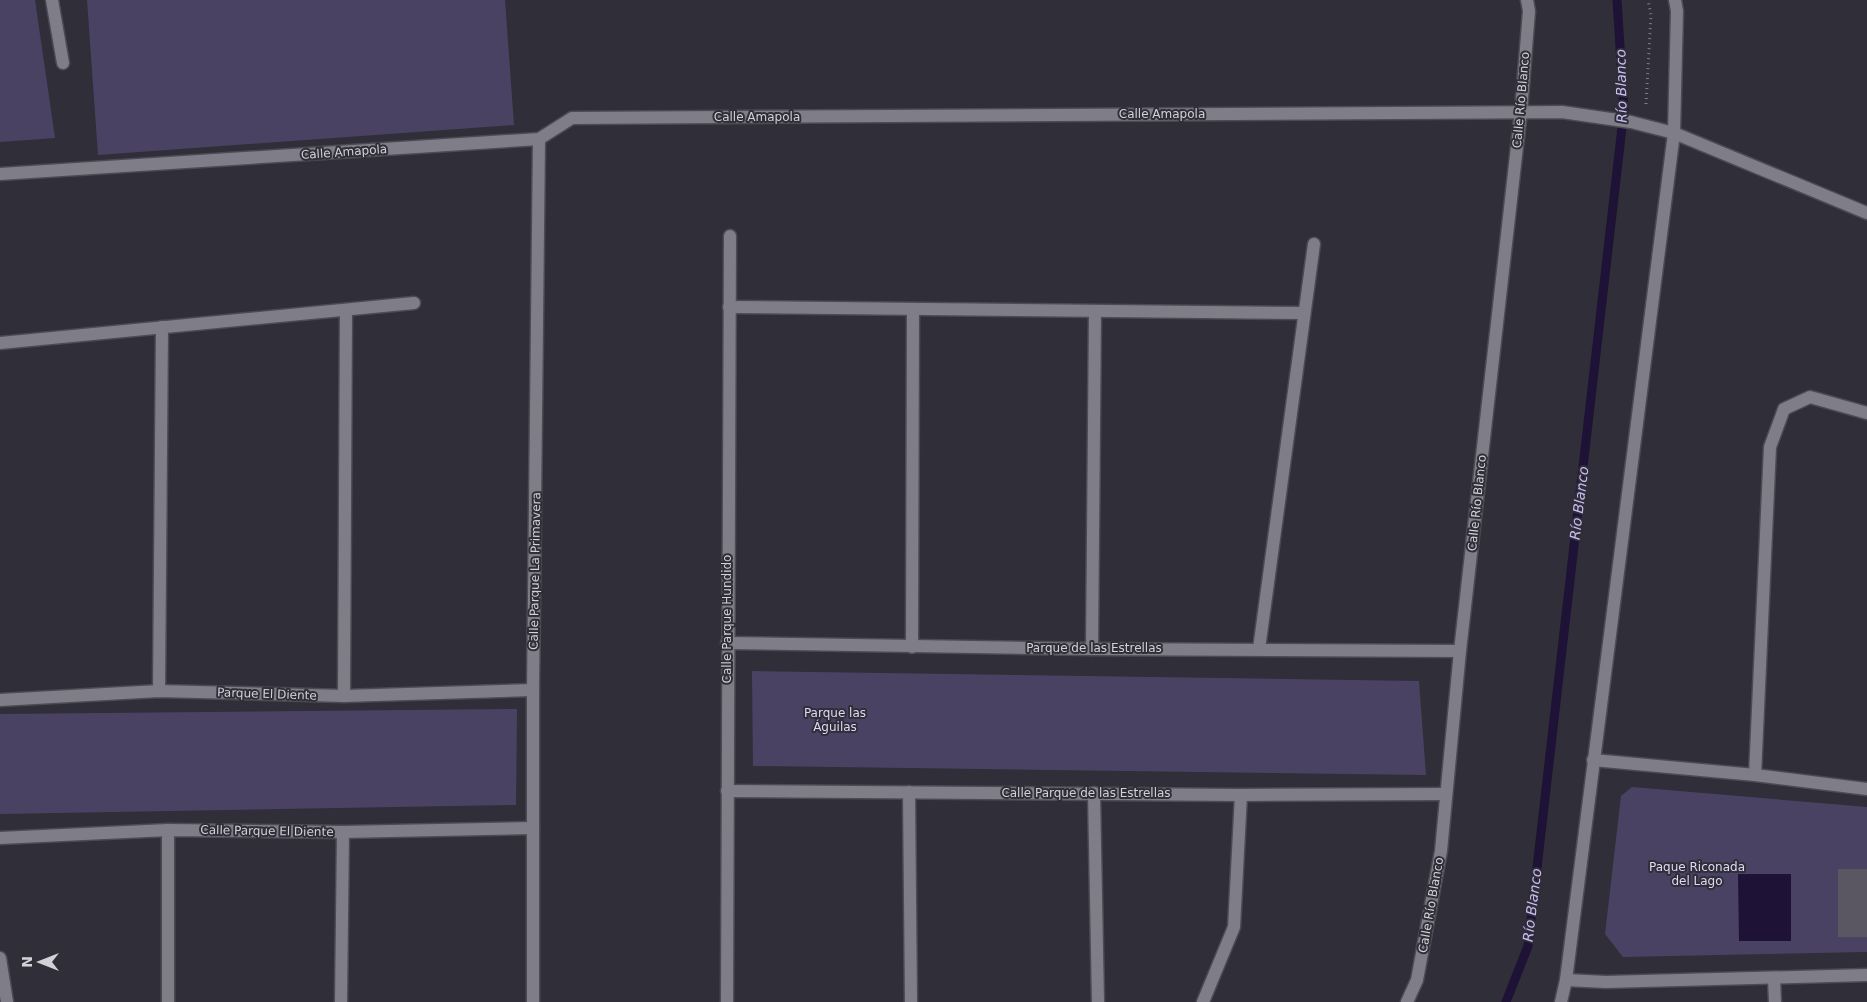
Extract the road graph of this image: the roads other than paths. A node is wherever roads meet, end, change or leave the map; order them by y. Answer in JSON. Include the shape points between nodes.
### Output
{"nodes":[{"id":1,"x":52,"y":0,"type":"edge"},
{"id":2,"x":1527,"y":0,"type":"edge"},
{"id":3,"x":1675,"y":0,"type":"edge"},
{"id":4,"x":63,"y":63,"type":"dead end"},
{"id":5,"x":1521,"y":112,"type":"junction"},
{"id":6,"x":1674,"y":133,"type":"junction"},
{"id":7,"x":539,"y":139,"type":"junction"},
{"id":8,"x":0,"y":174,"type":"edge"},
{"id":9,"x":1867,"y":213,"type":"edge"},
{"id":10,"x":730,"y":236,"type":"dead end"},
{"id":11,"x":1314,"y":244,"type":"dead end"},
{"id":12,"x":414,"y":303,"type":"dead end"},
{"id":13,"x":729,"y":307,"type":"junction"},
{"id":14,"x":913,"y":309,"type":"junction"},
{"id":15,"x":346,"y":310,"type":"junction"},
{"id":16,"x":1095,"y":312,"type":"junction"},
{"id":17,"x":1304,"y":313,"type":"junction"},
{"id":18,"x":162,"y":327,"type":"junction"},
{"id":19,"x":0,"y":343,"type":"edge"},
{"id":20,"x":1867,"y":412,"type":"edge"},
{"id":21,"x":727,"y":643,"type":"junction"},
{"id":22,"x":912,"y":646,"type":"junction"},
{"id":23,"x":1092,"y":649,"type":"junction"},
{"id":24,"x":1259,"y":649,"type":"junction"},
{"id":25,"x":1460,"y":652,"type":"junction"},
{"id":26,"x":533,"y":690,"type":"junction"},
{"id":27,"x":159,"y":691,"type":"junction"},
{"id":28,"x":344,"y":696,"type":"junction"},
{"id":29,"x":0,"y":700,"type":"edge"},
{"id":30,"x":1593,"y":760,"type":"junction"},
{"id":31,"x":1755,"y":775,"type":"junction"},
{"id":32,"x":1867,"y":789,"type":"edge"},
{"id":33,"x":727,"y":791,"type":"junction"},
{"id":34,"x":909,"y":792,"type":"junction"},
{"id":35,"x":1094,"y":793,"type":"junction"},
{"id":36,"x":1446,"y":794,"type":"junction"},
{"id":37,"x":1241,"y":795,"type":"junction"},
{"id":38,"x":533,"y":828,"type":"junction"},
{"id":39,"x":168,"y":830,"type":"junction"},
{"id":40,"x":343,"y":832,"type":"junction"},
{"id":41,"x":0,"y":838,"type":"edge"},
{"id":42,"x":0,"y":958,"type":"edge"},
{"id":43,"x":1867,"y":975,"type":"edge"},
{"id":44,"x":1774,"y":978,"type":"junction"},
{"id":45,"x":1566,"y":980,"type":"junction"},
{"id":46,"x":7,"y":1002,"type":"edge"},
{"id":47,"x":168,"y":1002,"type":"edge"},
{"id":48,"x":341,"y":1002,"type":"edge"},
{"id":49,"x":533,"y":1002,"type":"edge"},
{"id":50,"x":727,"y":1002,"type":"edge"},
{"id":51,"x":911,"y":1002,"type":"edge"},
{"id":52,"x":1098,"y":1002,"type":"edge"},
{"id":53,"x":1203,"y":1002,"type":"edge"},
{"id":54,"x":1407,"y":1002,"type":"edge"},
{"id":55,"x":1561,"y":1002,"type":"edge"},
{"id":56,"x":1775,"y":1002,"type":"edge"}],
"edges":[{"from":1,"to":4,"type":"street"},
{"from":2,"to":5,"type":"street","name":"Calle Río Blanco"},
{"from":3,"to":6,"type":"street"},
{"from":5,"to":6,"type":"street","name":"Calle Amapola","via":[[1562,112],[1632,122]]},
{"from":5,"to":7,"type":"street","name":"Calle Amapola","via":[[572,118]]},
{"from":5,"to":25,"type":"street","name":"Calle Río Blanco"},
{"from":6,"to":9,"type":"street","name":"Calle Amapola"},
{"from":6,"to":30,"type":"street"},
{"from":7,"to":8,"type":"street","name":"Calle Amapola"},
{"from":7,"to":26,"type":"street","name":"Calle Parque La Primavera"},
{"from":10,"to":13,"type":"street","name":"Calle Parque Hundido"},
{"from":11,"to":17,"type":"street"},
{"from":12,"to":15,"type":"street"},
{"from":13,"to":14,"type":"street"},
{"from":13,"to":21,"type":"street","name":"Calle Parque Hundido"},
{"from":14,"to":16,"type":"street"},
{"from":14,"to":22,"type":"street"},
{"from":15,"to":18,"type":"street"},
{"from":15,"to":28,"type":"street"},
{"from":16,"to":17,"type":"street"},
{"from":16,"to":23,"type":"street"},
{"from":17,"to":24,"type":"street"},
{"from":18,"to":19,"type":"street"},
{"from":18,"to":27,"type":"street"},
{"from":20,"to":31,"type":"street","via":[[1810,398],[1784,409],[1770,448]]},
{"from":21,"to":22,"type":"street","name":"Parque de las Estrellas"},
{"from":21,"to":33,"type":"street","name":"Calle Parque Hundido"},
{"from":22,"to":23,"type":"street","name":"Parque de las Estrellas"},
{"from":23,"to":24,"type":"street","name":"Parque de las Estrellas"},
{"from":24,"to":25,"type":"street","name":"Parque de las Estrellas"},
{"from":25,"to":36,"type":"street","name":"Calle Río Blanco"},
{"from":26,"to":28,"type":"street","name":"Parque El Diente"},
{"from":26,"to":38,"type":"street","name":"Calle Parque La Primavera"},
{"from":27,"to":28,"type":"street","name":"Parque El Diente"},
{"from":27,"to":29,"type":"street","name":"Parque El Diente"},
{"from":30,"to":31,"type":"street"},
{"from":30,"to":45,"type":"street"},
{"from":31,"to":32,"type":"street"},
{"from":33,"to":34,"type":"street","name":"Calle Parque de las Estrellas"},
{"from":33,"to":50,"type":"street","name":"Calle Parque Hundido"},
{"from":34,"to":35,"type":"street","name":"Calle Parque de las Estrellas"},
{"from":34,"to":51,"type":"street"},
{"from":35,"to":37,"type":"street","name":"Calle Parque de las Estrellas"},
{"from":35,"to":52,"type":"street"},
{"from":36,"to":37,"type":"street","name":"Calle Parque de las Estrellas"},
{"from":36,"to":54,"type":"street","name":"Calle Río Blanco","via":[[1441,850],[1417,980]]},
{"from":37,"to":53,"type":"street","via":[[1234,927]]},
{"from":38,"to":40,"type":"street","name":"Calle Parque El Diente"},
{"from":38,"to":49,"type":"street","name":"Calle Parque La Primavera"},
{"from":39,"to":40,"type":"street","name":"Calle Parque El Diente"},
{"from":39,"to":41,"type":"street","name":"Calle Parque El Diente"},
{"from":39,"to":47,"type":"street"},
{"from":40,"to":48,"type":"street"},
{"from":42,"to":46,"type":"street"},
{"from":43,"to":44,"type":"street"},
{"from":44,"to":45,"type":"street"},
{"from":44,"to":56,"type":"street"},
{"from":45,"to":55,"type":"street"}]}
